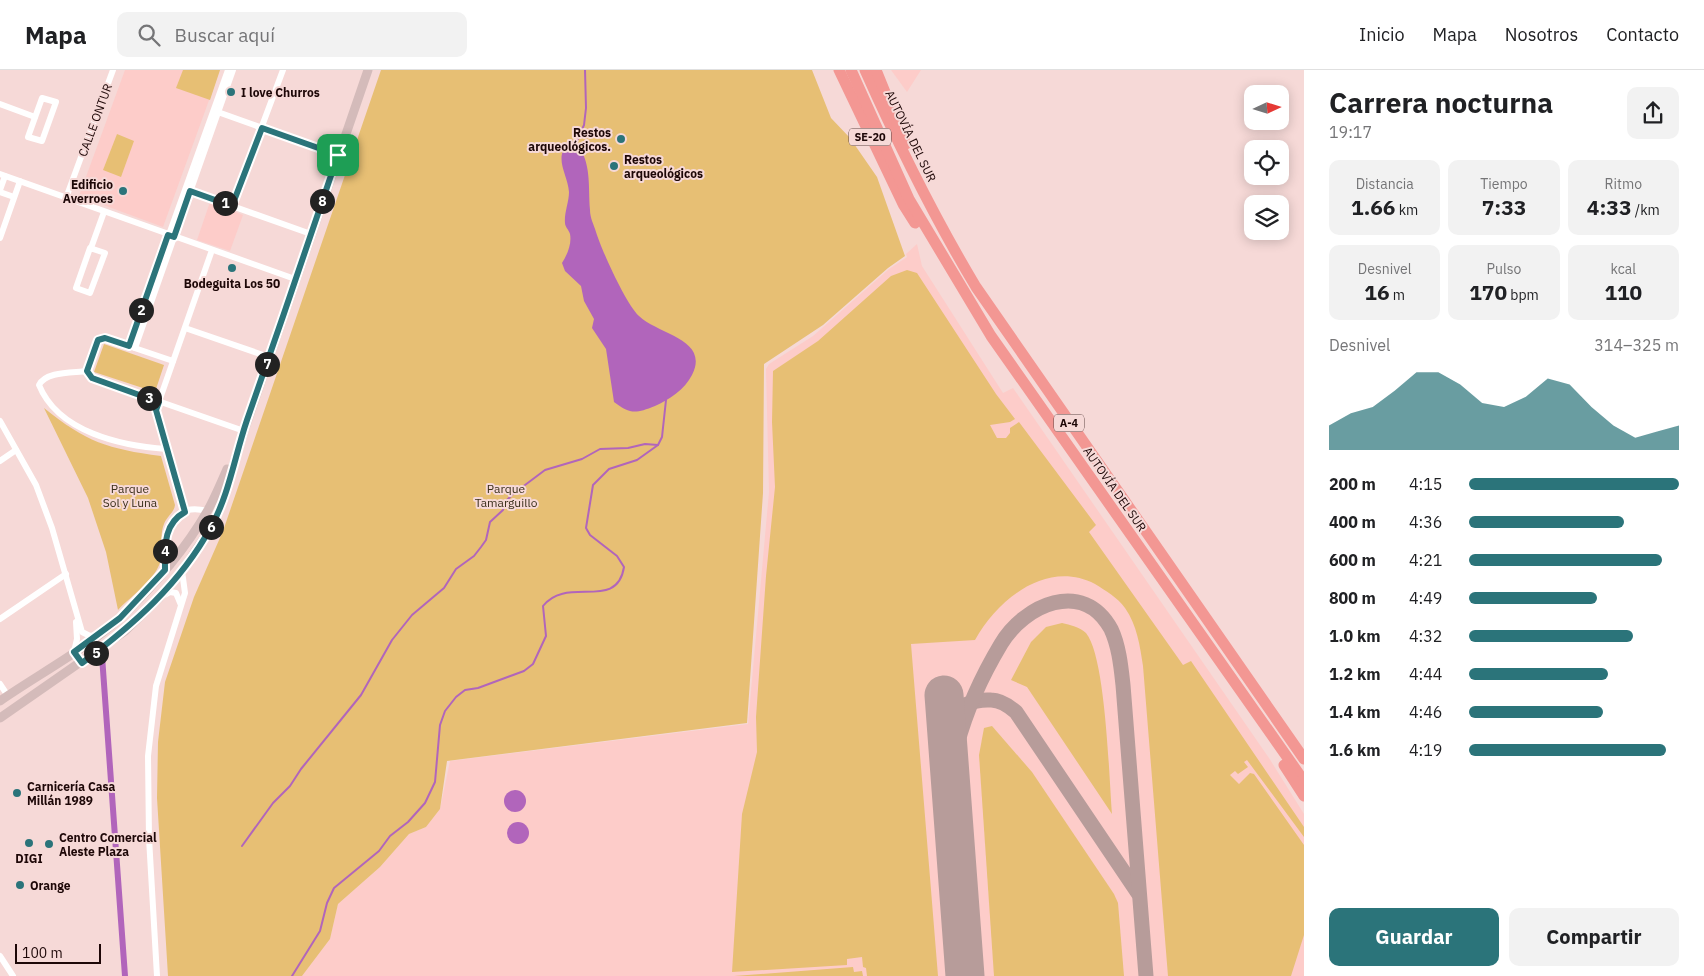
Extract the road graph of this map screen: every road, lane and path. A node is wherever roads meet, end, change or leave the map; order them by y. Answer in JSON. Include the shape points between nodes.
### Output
{"nodes":[{"id":1,"x":113,"y":70,"type":"edge"},
{"id":2,"x":228,"y":70,"type":"edge"},
{"id":3,"x":234,"y":70,"type":"edge"},
{"id":4,"x":283,"y":70,"type":"edge"},
{"id":5,"x":368,"y":70,"type":"edge"},
{"id":6,"x":839,"y":70,"type":"edge"},
{"id":7,"x":845,"y":70,"type":"edge"},
{"id":8,"x":851,"y":70,"type":"edge"},
{"id":9,"x":865,"y":70,"type":"edge"},
{"id":10,"x":875,"y":70,"type":"edge"},
{"id":11,"x":0,"y":104,"type":"edge"},
{"id":12,"x":216,"y":111,"type":"junction"},
{"id":13,"x":35,"y":117,"type":"junction"},
{"id":14,"x":262,"y":128,"type":"junction"},
{"id":15,"x":338,"y":155,"type":"junction"},
{"id":16,"x":887,"y":155,"type":"junction"},
{"id":17,"x":2,"y":175,"type":"edge"},
{"id":18,"x":20,"y":181,"type":"junction"},
{"id":19,"x":0,"y":191,"type":"edge"},
{"id":20,"x":190,"y":191,"type":"junction"},
{"id":21,"x":14,"y":197,"type":"junction"},
{"id":22,"x":66,"y":198,"type":"junction"},
{"id":23,"x":232,"y":206,"type":"junction"},
{"id":24,"x":104,"y":212,"type":"junction"},
{"id":25,"x":311,"y":234,"type":"junction"},
{"id":26,"x":945,"y":235,"type":"junction"},
{"id":27,"x":171,"y":236,"type":"junction"},
{"id":28,"x":0,"y":238,"type":"edge"},
{"id":29,"x":91,"y":248,"type":"junction"},
{"id":30,"x":212,"y":250,"type":"junction"},
{"id":31,"x":295,"y":280,"type":"junction"},
{"id":32,"x":185,"y":328,"type":"junction"},
{"id":33,"x":991,"y":336,"type":"junction"},
{"id":34,"x":132,"y":347,"type":"junction"},
{"id":35,"x":269,"y":357,"type":"junction"},
{"id":36,"x":174,"y":361,"type":"junction"},
{"id":37,"x":87,"y":371,"type":"junction"},
{"id":38,"x":159,"y":402,"type":"junction"},
{"id":39,"x":0,"y":421,"type":"edge"},
{"id":40,"x":242,"y":435,"type":"junction"},
{"id":41,"x":167,"y":449,"type":"junction"},
{"id":42,"x":16,"y":450,"type":"junction"},
{"id":43,"x":0,"y":461,"type":"edge"},
{"id":44,"x":207,"y":511,"type":"junction"},
{"id":45,"x":185,"y":512,"type":"junction"},
{"id":46,"x":165,"y":570,"type":"junction"},
{"id":47,"x":182,"y":571,"type":"junction"},
{"id":48,"x":66,"y":574,"type":"junction"},
{"id":49,"x":71,"y":594,"type":"junction"},
{"id":50,"x":159,"y":598,"type":"junction"},
{"id":51,"x":181,"y":606,"type":"junction"},
{"id":52,"x":0,"y":619,"type":"edge"},
{"id":53,"x":1194,"y":625,"type":"junction"},
{"id":54,"x":98,"y":635,"type":"junction"},
{"id":55,"x":74,"y":652,"type":"junction"},
{"id":56,"x":82,"y":663,"type":"junction"},
{"id":57,"x":0,"y":684,"type":"edge"},
{"id":58,"x":4,"y":698,"type":"edge"},
{"id":59,"x":0,"y":718,"type":"edge"},
{"id":60,"x":1304,"y":759,"type":"edge"},
{"id":61,"x":1304,"y":781,"type":"edge"},
{"id":62,"x":1304,"y":796,"type":"edge"},
{"id":63,"x":0,"y":956,"type":"edge"},
{"id":64,"x":13,"y":976,"type":"edge"},
{"id":65,"x":157,"y":976,"type":"edge"}],
"edges":[{"from":1,"to":22,"type":"street","name":"CALLE ONTUR"},
{"from":2,"to":12,"type":"street"},
{"from":3,"to":12,"type":"street"},
{"from":4,"to":14,"type":"street"},
{"from":5,"to":15,"type":"street"},
{"from":6,"to":33,"type":"highway","number":"SE-20","via":[[903,204],[946,274]]},
{"from":7,"to":16,"type":"street"},
{"from":8,"to":16,"type":"highway","name":"AUTOVÍA DEL SUR","number":"A-4"},
{"from":9,"to":26,"type":"highway","name":"AUTOVÍA DEL SUR","number":"A-4","via":[[901,150]]},
{"from":10,"to":26,"type":"highway","number":"SE-20","via":[[911,156],[942,217]]},
{"from":11,"to":13,"type":"street"},
{"from":12,"to":14,"type":"street"},
{"from":12,"to":20,"type":"street"},
{"from":12,"to":27,"type":"street"},
{"from":13,"to":13,"type":"street","via":[[28,137],[42,141],[56,102],[42,98]]},
{"from":14,"to":15,"type":"street"},
{"from":14,"to":23,"type":"street"},
{"from":15,"to":25,"type":"street"},
{"from":16,"to":33,"type":"highway","name":"AUTOVÍA DEL SUR","number":"A-4","via":[[909,199]]},
{"from":17,"to":18,"type":"street"},
{"from":17,"to":19,"type":"street"},
{"from":18,"to":21,"type":"street"},
{"from":18,"to":22,"type":"street"},
{"from":19,"to":21,"type":"street"},
{"from":20,"to":23,"type":"street"},
{"from":20,"to":27,"type":"street"},
{"from":21,"to":28,"type":"street"},
{"from":22,"to":24,"type":"street"},
{"from":23,"to":25,"type":"street"},
{"from":24,"to":27,"type":"street"},
{"from":24,"to":29,"type":"street"},
{"from":25,"to":31,"type":"street"},
{"from":26,"to":60,"type":"highway","name":"AUTOVÍA DEL SUR","number":"A-4","via":[[1024,358]]},
{"from":27,"to":30,"type":"street"},
{"from":27,"to":34,"type":"street"},
{"from":29,"to":29,"type":"street","via":[[76,288],[90,293],[104,253]]},
{"from":30,"to":31,"type":"street"},
{"from":30,"to":32,"type":"street"},
{"from":31,"to":35,"type":"street"},
{"from":32,"to":35,"type":"street"},
{"from":32,"to":36,"type":"street"},
{"from":33,"to":53,"type":"highway","name":"AUTOVÍA DEL SUR","number":"A-4"},
{"from":34,"to":36,"type":"street"},
{"from":34,"to":37,"type":"street","via":[[105,338],[98,340]]},
{"from":35,"to":40,"type":"street"},
{"from":36,"to":38,"type":"street"},
{"from":37,"to":38,"type":"street","via":[[92,378]]},
{"from":37,"to":41,"type":"street","via":[[49,376],[39,384],[58,411],[88,432],[132,445]]},
{"from":38,"to":40,"type":"street"},
{"from":38,"to":41,"type":"street","via":[[156,410]]},
{"from":39,"to":42,"type":"street"},
{"from":40,"to":44,"type":"street"},
{"from":40,"to":47,"type":"street","via":[[220,508],[203,542]]},
{"from":41,"to":45,"type":"street"},
{"from":42,"to":43,"type":"street"},
{"from":42,"to":48,"type":"street","via":[[36,485]]},
{"from":44,"to":45,"type":"street"},
{"from":44,"to":46,"type":"street"},
{"from":45,"to":46,"type":"street","via":[[175,517],[169,527]]},
{"from":46,"to":54,"type":"street","via":[[120,618]]},
{"from":47,"to":50,"type":"street"},
{"from":47,"to":51,"type":"street","via":[[185,594]]},
{"from":48,"to":49,"type":"street"},
{"from":48,"to":52,"type":"street"},
{"from":49,"to":54,"type":"street","via":[[82,632]]},
{"from":49,"to":55,"type":"street","via":[[77,639]]},
{"from":50,"to":51,"type":"street","via":[[170,592],[176,593]]},
{"from":50,"to":56,"type":"street","via":[[125,631]]},
{"from":51,"to":65,"type":"street","via":[[156,686],[148,756]]},
{"from":53,"to":61,"type":"highway","name":"AUTOVÍA DEL SUR","number":"A-4"},
{"from":53,"to":62,"type":"highway"},
{"from":54,"to":55,"type":"street"},
{"from":55,"to":56,"type":"street"},
{"from":55,"to":58,"type":"street"},
{"from":56,"to":59,"type":"street"},
{"from":57,"to":58,"type":"street"},
{"from":63,"to":64,"type":"street"}]}
